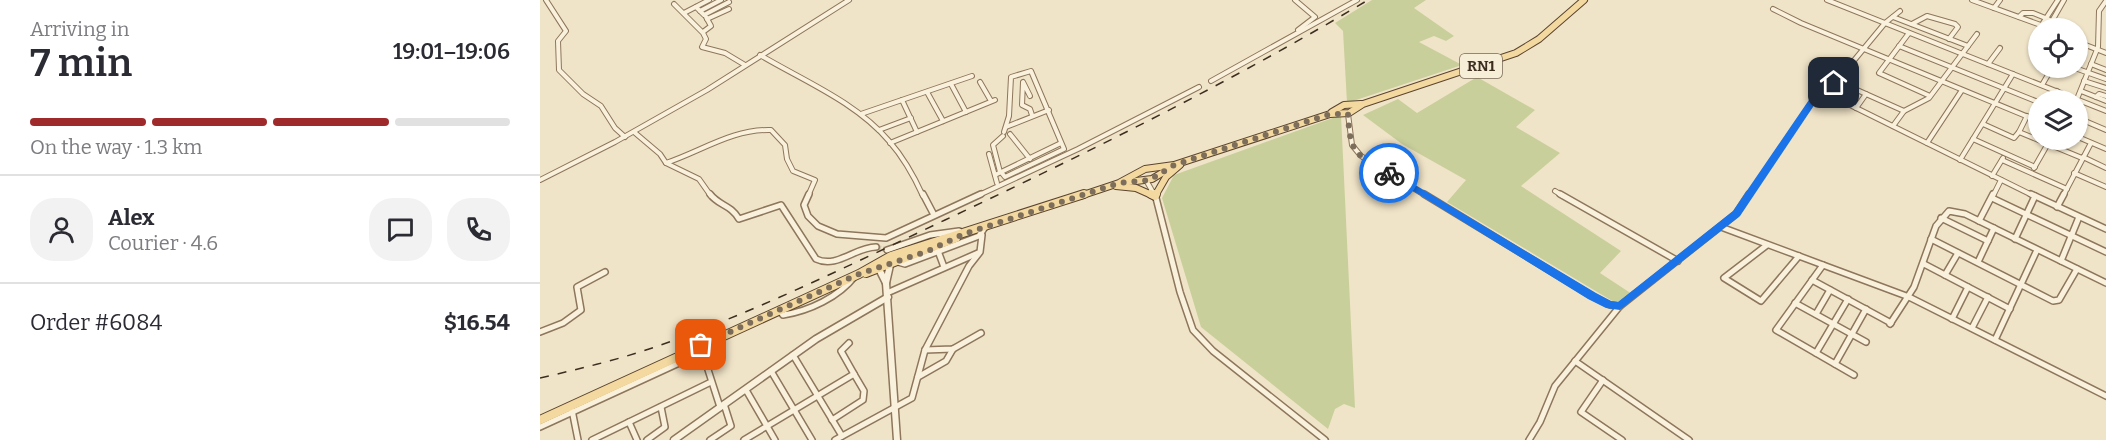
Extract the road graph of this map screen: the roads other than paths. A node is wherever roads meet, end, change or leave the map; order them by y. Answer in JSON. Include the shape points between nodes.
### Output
{"nodes":[{"id":1,"x":546,"y":0,"type":"edge"},
{"id":2,"x":709,"y":0,"type":"edge"},
{"id":3,"x":721,"y":0,"type":"edge"},
{"id":4,"x":849,"y":0,"type":"edge"},
{"id":5,"x":1295,"y":0,"type":"edge"},
{"id":6,"x":1357,"y":0,"type":"edge"},
{"id":7,"x":1584,"y":0,"type":"edge"},
{"id":8,"x":1827,"y":0,"type":"edge"},
{"id":9,"x":1972,"y":0,"type":"edge"},
{"id":10,"x":1992,"y":0,"type":"edge"},
{"id":11,"x":2058,"y":0,"type":"edge"},
{"id":12,"x":2064,"y":0,"type":"edge"},
{"id":13,"x":2098,"y":0,"type":"edge"},
{"id":14,"x":1999,"y":1,"type":"edge"},
{"id":15,"x":729,"y":2,"type":"dead end"},
{"id":16,"x":2106,"y":2,"type":"edge"},
{"id":17,"x":674,"y":4,"type":"dead end"},
{"id":18,"x":696,"y":7,"type":"junction"},
{"id":19,"x":1994,"y":8,"type":"junction"},
{"id":20,"x":729,"y":9,"type":"dead end"},
{"id":21,"x":1773,"y":9,"type":"dead end"},
{"id":22,"x":700,"y":11,"type":"junction"},
{"id":23,"x":1900,"y":11,"type":"dead end"},
{"id":24,"x":684,"y":13,"type":"junction"},
{"id":25,"x":705,"y":17,"type":"junction"},
{"id":26,"x":1893,"y":17,"type":"junction"},
{"id":27,"x":2046,"y":17,"type":"joint"},
{"id":28,"x":2099,"y":17,"type":"junction"},
{"id":29,"x":2019,"y":18,"type":"junction"},
{"id":30,"x":2054,"y":18,"type":"edge"},
{"id":31,"x":2106,"y":20,"type":"edge"},
{"id":32,"x":2028,"y":21,"type":"edge"},
{"id":33,"x":1884,"y":23,"type":"junction"},
{"id":34,"x":1912,"y":24,"type":"junction"},
{"id":35,"x":703,"y":32,"type":"junction"},
{"id":36,"x":1909,"y":33,"type":"junction"},
{"id":37,"x":1977,"y":34,"type":"dead end"},
{"id":38,"x":1949,"y":39,"type":"junction"},
{"id":39,"x":2098,"y":39,"type":"junction"},
{"id":40,"x":2106,"y":42,"type":"edge"},
{"id":41,"x":2088,"y":44,"type":"edge"},
{"id":42,"x":1899,"y":46,"type":"junction"},
{"id":43,"x":1968,"y":46,"type":"junction"},
{"id":44,"x":1266,"y":48,"type":"dead end"},
{"id":45,"x":2000,"y":48,"type":"dead end"},
{"id":46,"x":2098,"y":48,"type":"junction"},
{"id":47,"x":1863,"y":49,"type":"junction"},
{"id":48,"x":2106,"y":52,"type":"edge"},
{"id":49,"x":1963,"y":54,"type":"junction"},
{"id":50,"x":760,"y":55,"type":"junction"},
{"id":51,"x":1889,"y":59,"type":"junction"},
{"id":52,"x":1988,"y":64,"type":"junction"},
{"id":53,"x":2091,"y":64,"type":"junction"},
{"id":54,"x":745,"y":65,"type":"junction"},
{"id":55,"x":1953,"y":67,"type":"junction"},
{"id":56,"x":2088,"y":70,"type":"edge"},
{"id":57,"x":2106,"y":70,"type":"edge"},
{"id":58,"x":2088,"y":72,"type":"edge"},
{"id":59,"x":2013,"y":74,"type":"junction"},
{"id":60,"x":972,"y":76,"type":"dead end"},
{"id":61,"x":2046,"y":78,"type":"edge"},
{"id":62,"x":2085,"y":78,"type":"edge"},
{"id":63,"x":2106,"y":80,"type":"edge"},
{"id":64,"x":1211,"y":81,"type":"dead end"},
{"id":65,"x":1837,"y":81,"type":"junction"},
{"id":66,"x":1942,"y":81,"type":"junction"},
{"id":67,"x":2084,"y":81,"type":"junction"},
{"id":68,"x":980,"y":82,"type":"dead end"},
{"id":69,"x":951,"y":84,"type":"junction"},
{"id":70,"x":2042,"y":85,"type":"junction"},
{"id":71,"x":1199,"y":87,"type":"dead end"},
{"id":72,"x":1827,"y":88,"type":"junction"},
{"id":73,"x":2003,"y":88,"type":"junction"},
{"id":74,"x":2106,"y":88,"type":"edge"},
{"id":75,"x":1962,"y":90,"type":"junction"},
{"id":76,"x":2054,"y":90,"type":"edge"},
{"id":77,"x":2081,"y":90,"type":"edge"},
{"id":78,"x":927,"y":92,"type":"junction"},
{"id":79,"x":1041,"y":93,"type":"junction"},
{"id":80,"x":1866,"y":94,"type":"junction"},
{"id":81,"x":2088,"y":94,"type":"edge"},
{"id":82,"x":1030,"y":96,"type":"junction"},
{"id":83,"x":1930,"y":96,"type":"junction"},
{"id":84,"x":2106,"y":96,"type":"edge"},
{"id":85,"x":2096,"y":97,"type":"junction"},
{"id":86,"x":1022,"y":98,"type":"junction"},
{"id":87,"x":2028,"y":98,"type":"edge"},
{"id":88,"x":902,"y":100,"type":"junction"},
{"id":89,"x":2106,"y":101,"type":"edge"},
{"id":90,"x":1995,"y":104,"type":"junction"},
{"id":91,"x":2088,"y":104,"type":"edge"},
{"id":92,"x":1856,"y":108,"type":"junction"},
{"id":93,"x":1049,"y":110,"type":"junction"},
{"id":94,"x":1347,"y":110,"type":"junction"},
{"id":95,"x":1904,"y":111,"type":"junction"},
{"id":96,"x":2106,"y":111,"type":"edge"},
{"id":97,"x":966,"y":112,"type":"junction"},
{"id":98,"x":861,"y":114,"type":"junction"},
{"id":99,"x":1032,"y":115,"type":"junction"},
{"id":100,"x":2026,"y":116,"type":"joint"},
{"id":101,"x":911,"y":118,"type":"junction"},
{"id":102,"x":943,"y":121,"type":"junction"},
{"id":103,"x":2088,"y":123,"type":"edge"},
{"id":104,"x":1983,"y":124,"type":"junction"},
{"id":105,"x":1893,"y":126,"type":"junction"},
{"id":106,"x":879,"y":130,"type":"junction"},
{"id":107,"x":2106,"y":130,"type":"edge"},
{"id":108,"x":634,"y":132,"type":"junction"},
{"id":109,"x":917,"y":132,"type":"junction"},
{"id":110,"x":1006,"y":132,"type":"junction"},
{"id":111,"x":2019,"y":132,"type":"junction"},
{"id":112,"x":2028,"y":135,"type":"edge"},
{"id":113,"x":625,"y":137,"type":"junction"},
{"id":114,"x":1973,"y":140,"type":"junction"},
{"id":115,"x":2088,"y":141,"type":"edge"},
{"id":116,"x":2091,"y":142,"type":"junction"},
{"id":117,"x":890,"y":143,"type":"junction"},
{"id":118,"x":1061,"y":143,"type":"junction"},
{"id":119,"x":1926,"y":143,"type":"junction"},
{"id":120,"x":2106,"y":149,"type":"edge"},
{"id":121,"x":2045,"y":150,"type":"edge"},
{"id":122,"x":2066,"y":150,"type":"edge"},
{"id":123,"x":2005,"y":153,"type":"junction"},
{"id":124,"x":989,"y":154,"type":"dead end"},
{"id":125,"x":1030,"y":158,"type":"junction"},
{"id":126,"x":2082,"y":158,"type":"junction"},
{"id":127,"x":1960,"y":159,"type":"junction"},
{"id":128,"x":2002,"y":160,"type":"junction"},
{"id":129,"x":666,"y":162,"type":"junction"},
{"id":130,"x":1185,"y":162,"type":"junction"},
{"id":131,"x":1034,"y":163,"type":"junction"},
{"id":132,"x":1174,"y":165,"type":"junction"},
{"id":133,"x":2035,"y":167,"type":"junction"},
{"id":134,"x":1153,"y":168,"type":"junction"},
{"id":135,"x":2106,"y":168,"type":"edge"},
{"id":136,"x":1141,"y":172,"type":"junction"},
{"id":137,"x":999,"y":173,"type":"junction"},
{"id":138,"x":2032,"y":173,"type":"junction"},
{"id":139,"x":2074,"y":173,"type":"junction"},
{"id":140,"x":1156,"y":176,"type":"junction"},
{"id":141,"x":1992,"y":176,"type":"junction"},
{"id":142,"x":540,"y":180,"type":"edge"},
{"id":143,"x":1145,"y":180,"type":"junction"},
{"id":144,"x":2001,"y":180,"type":"junction"},
{"id":145,"x":997,"y":183,"type":"dead end"},
{"id":146,"x":1119,"y":183,"type":"junction"},
{"id":147,"x":1110,"y":186,"type":"junction"},
{"id":148,"x":2106,"y":187,"type":"edge"},
{"id":149,"x":2067,"y":189,"type":"junction"},
{"id":150,"x":1555,"y":190,"type":"dead end"},
{"id":151,"x":1154,"y":194,"type":"junction"},
{"id":152,"x":2035,"y":196,"type":"junction"},
{"id":153,"x":1992,"y":198,"type":"junction"},
{"id":154,"x":2057,"y":207,"type":"junction"},
{"id":155,"x":933,"y":213,"type":"dead end"},
{"id":156,"x":2026,"y":214,"type":"junction"},
{"id":157,"x":2079,"y":217,"type":"junction"},
{"id":158,"x":1941,"y":218,"type":"junction"},
{"id":159,"x":1979,"y":221,"type":"junction"},
{"id":160,"x":985,"y":227,"type":"junction"},
{"id":161,"x":1721,"y":227,"type":"junction"},
{"id":162,"x":1994,"y":228,"type":"junction"},
{"id":163,"x":2106,"y":229,"type":"edge"},
{"id":164,"x":967,"y":233,"type":"junction"},
{"id":165,"x":982,"y":235,"type":"junction"},
{"id":166,"x":2072,"y":236,"type":"junction"},
{"id":167,"x":1931,"y":238,"type":"junction"},
{"id":168,"x":2015,"y":239,"type":"junction"},
{"id":169,"x":1988,"y":241,"type":"junction"},
{"id":170,"x":932,"y":244,"type":"junction"},
{"id":171,"x":1767,"y":245,"type":"junction"},
{"id":172,"x":876,"y":247,"type":"tunnel mouth"},
{"id":173,"x":2037,"y":250,"type":"junction"},
{"id":174,"x":2106,"y":252,"type":"edge"},
{"id":175,"x":980,"y":253,"type":"junction"},
{"id":176,"x":1958,"y":253,"type":"junction"},
{"id":177,"x":1799,"y":256,"type":"junction"},
{"id":178,"x":888,"y":260,"type":"junction"},
{"id":179,"x":1678,"y":261,"type":"junction"},
{"id":180,"x":2061,"y":261,"type":"junction"},
{"id":181,"x":1978,"y":262,"type":"junction"},
{"id":182,"x":1924,"y":264,"type":"junction"},
{"id":183,"x":1822,"y":265,"type":"junction"},
{"id":184,"x":944,"y":267,"type":"junction"},
{"id":185,"x":879,"y":269,"type":"junction"},
{"id":186,"x":2078,"y":269,"type":"junction"},
{"id":187,"x":605,"y":272,"type":"dead end"},
{"id":188,"x":1945,"y":274,"type":"junction"},
{"id":189,"x":857,"y":275,"type":"junction"},
{"id":190,"x":1812,"y":280,"type":"junction"},
{"id":191,"x":886,"y":283,"type":"junction"},
{"id":192,"x":2106,"y":283,"type":"edge"},
{"id":193,"x":2019,"y":285,"type":"junction"},
{"id":194,"x":1968,"y":287,"type":"junction"},
{"id":195,"x":1830,"y":290,"type":"junction"},
{"id":196,"x":888,"y":295,"type":"junction"},
{"id":197,"x":1909,"y":297,"type":"junction"},
{"id":198,"x":1988,"y":297,"type":"junction"},
{"id":199,"x":1848,"y":300,"type":"junction"},
{"id":200,"x":1795,"y":303,"type":"junction"},
{"id":201,"x":1620,"y":306,"type":"junction"},
{"id":202,"x":1866,"y":309,"type":"junction"},
{"id":203,"x":2010,"y":309,"type":"junction"},
{"id":204,"x":1816,"y":314,"type":"junction"},
{"id":205,"x":1952,"y":319,"type":"junction"},
{"id":206,"x":1834,"y":324,"type":"junction"},
{"id":207,"x":1972,"y":327,"type":"junction"},
{"id":208,"x":540,"y":332,"type":"edge"},
{"id":209,"x":981,"y":333,"type":"dead end"},
{"id":210,"x":1852,"y":334,"type":"junction"},
{"id":211,"x":1995,"y":340,"type":"junction"},
{"id":212,"x":1866,"y":342,"type":"dead end"},
{"id":213,"x":849,"y":343,"type":"dead end"},
{"id":214,"x":702,"y":349,"type":"junction"},
{"id":215,"x":953,"y":349,"type":"junction"},
{"id":216,"x":926,"y":350,"type":"junction"},
{"id":217,"x":1816,"y":353,"type":"junction"},
{"id":218,"x":793,"y":355,"type":"junction"},
{"id":219,"x":1575,"y":361,"type":"junction"},
{"id":220,"x":1834,"y":364,"type":"junction"},
{"id":221,"x":771,"y":371,"type":"junction"},
{"id":222,"x":854,"y":374,"type":"junction"},
{"id":223,"x":1854,"y":375,"type":"dead end"},
{"id":224,"x":918,"y":377,"type":"junction"},
{"id":225,"x":1603,"y":380,"type":"junction"},
{"id":226,"x":711,"y":382,"type":"junction"},
{"id":227,"x":746,"y":390,"type":"junction"},
{"id":228,"x":819,"y":396,"type":"junction"},
{"id":229,"x":2106,"y":396,"type":"edge"},
{"id":230,"x":661,"y":406,"type":"junction"},
{"id":231,"x":722,"y":406,"type":"junction"},
{"id":232,"x":572,"y":408,"type":"junction"},
{"id":233,"x":894,"y":409,"type":"junction"},
{"id":234,"x":794,"y":411,"type":"junction"},
{"id":235,"x":540,"y":419,"type":"edge"},
{"id":236,"x":832,"y":420,"type":"junction"},
{"id":237,"x":629,"y":422,"type":"junction"},
{"id":238,"x":540,"y":427,"type":"edge"},
{"id":239,"x":768,"y":427,"type":"junction"},
{"id":240,"x":842,"y":436,"type":"junction"},
{"id":241,"x":578,"y":440,"type":"edge"},
{"id":242,"x":592,"y":440,"type":"edge"},
{"id":243,"x":637,"y":440,"type":"edge"},
{"id":244,"x":647,"y":440,"type":"edge"},
{"id":245,"x":674,"y":440,"type":"edge"},
{"id":246,"x":710,"y":440,"type":"edge"},
{"id":247,"x":744,"y":440,"type":"edge"},
{"id":248,"x":775,"y":440,"type":"edge"},
{"id":249,"x":812,"y":440,"type":"edge"},
{"id":250,"x":835,"y":440,"type":"edge"},
{"id":251,"x":897,"y":440,"type":"edge"},
{"id":252,"x":1325,"y":440,"type":"edge"},
{"id":253,"x":1529,"y":440,"type":"edge"},
{"id":254,"x":1622,"y":440,"type":"edge"},
{"id":255,"x":1689,"y":440,"type":"edge"}],
"edges":[{"from":1,"to":113,"type":"street","via":[[566,32],[558,41],[560,70],[601,106]]},
{"from":2,"to":18,"type":"street"},
{"from":3,"to":22,"type":"street"},
{"from":4,"to":50,"type":"street"},
{"from":5,"to":44,"type":"street","via":[[1311,12],[1314,20]]},
{"from":6,"to":64,"type":"street"},
{"from":7,"to":94,"type":"main road","number":"RN1","via":[[1539,39],[1516,53]]},
{"from":8,"to":33,"type":"street"},
{"from":9,"to":19,"type":"street"},
{"from":10,"to":14,"type":"street"},
{"from":11,"to":27,"type":"street"},
{"from":12,"to":30,"type":"street"},
{"from":13,"to":16,"type":"street"},
{"from":14,"to":19,"type":"street"},
{"from":15,"to":25,"type":"street"},
{"from":16,"to":28,"type":"street"},
{"from":17,"to":24,"type":"street"},
{"from":18,"to":22,"type":"street"},
{"from":18,"to":24,"type":"street"},
{"from":19,"to":29,"type":"street"},
{"from":20,"to":25,"type":"street"},
{"from":21,"to":47,"type":"street"},
{"from":22,"to":25,"type":"street"},
{"from":23,"to":26,"type":"street"},
{"from":24,"to":35,"type":"street"},
{"from":25,"to":35,"type":"street","via":[[711,26]]},
{"from":26,"to":33,"type":"street"},
{"from":26,"to":34,"type":"street"},
{"from":27,"to":29,"type":"street","via":[[2028,12]]},
{"from":28,"to":31,"type":"street"},
{"from":28,"to":39,"type":"street"},
{"from":29,"to":32,"type":"street"},
{"from":33,"to":36,"type":"street"},
{"from":33,"to":47,"type":"street"},
{"from":34,"to":38,"type":"street"},
{"from":34,"to":38,"type":"street","via":[[1927,16],[1955,24],[1958,27]]},
{"from":35,"to":54,"type":"street","via":[[703,47],[725,53]]},
{"from":36,"to":42,"type":"street"},
{"from":36,"to":49,"type":"street"},
{"from":37,"to":43,"type":"street"},
{"from":38,"to":43,"type":"street"},
{"from":39,"to":40,"type":"street"},
{"from":39,"to":46,"type":"street"},
{"from":41,"to":46,"type":"street"},
{"from":42,"to":51,"type":"street"},
{"from":42,"to":55,"type":"street"},
{"from":43,"to":49,"type":"street"},
{"from":45,"to":52,"type":"street"},
{"from":46,"to":48,"type":"street"},
{"from":46,"to":53,"type":"street"},
{"from":47,"to":51,"type":"street"},
{"from":47,"to":65,"type":"street"},
{"from":49,"to":52,"type":"street"},
{"from":49,"to":55,"type":"street"},
{"from":50,"to":54,"type":"street"},
{"from":50,"to":98,"type":"street"},
{"from":51,"to":66,"type":"street"},
{"from":51,"to":83,"type":"street","via":[[1880,74]]},
{"from":52,"to":59,"type":"street"},
{"from":53,"to":56,"type":"street"},
{"from":53,"to":57,"type":"street"},
{"from":54,"to":108,"type":"street"},
{"from":55,"to":66,"type":"street"},
{"from":55,"to":73,"type":"street"},
{"from":58,"to":63,"type":"street"},
{"from":59,"to":70,"type":"street"},
{"from":59,"to":73,"type":"street"},
{"from":60,"to":69,"type":"street"},
{"from":61,"to":70,"type":"street"},
{"from":62,"to":67,"type":"street"},
{"from":65,"to":72,"type":"street"},
{"from":65,"to":80,"type":"street"},
{"from":66,"to":75,"type":"street"},
{"from":66,"to":83,"type":"street"},
{"from":67,"to":74,"type":"street"},
{"from":67,"to":77,"type":"street"},
{"from":68,"to":97,"type":"street","via":[[993,101]]},
{"from":69,"to":78,"type":"street"},
{"from":69,"to":97,"type":"street"},
{"from":70,"to":76,"type":"street"},
{"from":71,"to":129,"type":"street","via":[[1078,149],[884,238],[831,232],[813,222],[804,205],[815,180],[792,170],[785,145],[771,130],[737,132]]},
{"from":72,"to":92,"type":"street"},
{"from":72,"to":161,"type":"street","via":[[1808,106],[1742,207]]},
{"from":73,"to":87,"type":"street"},
{"from":73,"to":90,"type":"street"},
{"from":75,"to":90,"type":"street"},
{"from":75,"to":119,"type":"street"},
{"from":78,"to":88,"type":"street"},
{"from":78,"to":102,"type":"street"},
{"from":79,"to":82,"type":"street"},
{"from":79,"to":93,"type":"street"},
{"from":79,"to":110,"type":"street","via":[[1031,71],[1011,77]]},
{"from":80,"to":92,"type":"street"},
{"from":80,"to":95,"type":"street"},
{"from":81,"to":85,"type":"street"},
{"from":82,"to":86,"type":"street"},
{"from":82,"to":86,"type":"street","via":[[1023,82]]},
{"from":83,"to":95,"type":"street"},
{"from":84,"to":85,"type":"street"},
{"from":85,"to":89,"type":"street"},
{"from":86,"to":99,"type":"street","via":[[1022,105]]},
{"from":88,"to":98,"type":"street"},
{"from":88,"to":101,"type":"street"},
{"from":90,"to":100,"type":"street"},
{"from":90,"to":104,"type":"street"},
{"from":91,"to":96,"type":"street"},
{"from":92,"to":105,"type":"street"},
{"from":93,"to":99,"type":"street"},
{"from":93,"to":118,"type":"street"},
{"from":94,"to":130,"type":"main road","number":"RN1"},
{"from":94,"to":201,"type":"street","via":[[1352,145],[1361,156],[1576,287],[1610,305]]},
{"from":95,"to":105,"type":"street"},
{"from":97,"to":102,"type":"street"},
{"from":98,"to":106,"type":"street"},
{"from":99,"to":110,"type":"street"},
{"from":100,"to":111,"type":"street"},
{"from":101,"to":106,"type":"street"},
{"from":101,"to":109,"type":"street"},
{"from":102,"to":109,"type":"street"},
{"from":103,"to":107,"type":"street"},
{"from":104,"to":111,"type":"street","via":[[2014,138]]},
{"from":104,"to":114,"type":"street"},
{"from":105,"to":119,"type":"street"},
{"from":106,"to":117,"type":"street"},
{"from":108,"to":113,"type":"street"},
{"from":108,"to":129,"type":"street"},
{"from":109,"to":117,"type":"street"},
{"from":110,"to":125,"type":"street"},
{"from":110,"to":137,"type":"street","via":[[993,145]]},
{"from":111,"to":112,"type":"street"},
{"from":113,"to":142,"type":"street"},
{"from":114,"to":123,"type":"street"},
{"from":114,"to":127,"type":"street"},
{"from":115,"to":116,"type":"street"},
{"from":116,"to":120,"type":"street"},
{"from":116,"to":126,"type":"street"},
{"from":117,"to":155,"type":"street"},
{"from":118,"to":125,"type":"street"},
{"from":118,"to":131,"type":"street","via":[[1064,149]]},
{"from":119,"to":127,"type":"street"},
{"from":121,"to":133,"type":"street"},
{"from":122,"to":126,"type":"street"},
{"from":123,"to":128,"type":"street"},
{"from":123,"to":133,"type":"street"},
{"from":124,"to":137,"type":"street"},
{"from":125,"to":131,"type":"street"},
{"from":125,"to":137,"type":"street"},
{"from":126,"to":135,"type":"street"},
{"from":126,"to":139,"type":"street"},
{"from":127,"to":141,"type":"street"},
{"from":128,"to":138,"type":"street"},
{"from":128,"to":141,"type":"street"},
{"from":129,"to":172,"type":"street","via":[[699,179],[714,199],[733,209],[739,219],[781,205],[821,263],[830,263],[867,246]]},
{"from":130,"to":132,"type":"main road","number":"RN1"},
{"from":130,"to":151,"type":"main road","via":[[1166,177]]},
{"from":131,"to":137,"type":"street","via":[[1005,177]]},
{"from":132,"to":134,"type":"main road","number":"RN1"},
{"from":132,"to":140,"type":"main road","number":"RN1"},
{"from":133,"to":138,"type":"street"},
{"from":134,"to":136,"type":"main road"},
{"from":134,"to":140,"type":"main road"},
{"from":136,"to":143,"type":"main road"},
{"from":136,"to":146,"type":"main road"},
{"from":137,"to":145,"type":"street"},
{"from":138,"to":149,"type":"street"},
{"from":139,"to":148,"type":"street"},
{"from":139,"to":149,"type":"street"},
{"from":140,"to":143,"type":"main road"},
{"from":140,"to":151,"type":"street"},
{"from":141,"to":144,"type":"street"},
{"from":143,"to":146,"type":"main road"},
{"from":143,"to":151,"type":"street"},
{"from":144,"to":152,"type":"street"},
{"from":144,"to":153,"type":"street"},
{"from":146,"to":147,"type":"main road"},
{"from":147,"to":151,"type":"main road"},
{"from":147,"to":160,"type":"main road"},
{"from":149,"to":154,"type":"street"},
{"from":150,"to":179,"type":"street"},
{"from":151,"to":252,"type":"street","via":[[1193,330],[1213,351]]},
{"from":152,"to":154,"type":"street"},
{"from":152,"to":156,"type":"street"},
{"from":153,"to":156,"type":"street"},
{"from":153,"to":159,"type":"street"},
{"from":154,"to":157,"type":"street"},
{"from":156,"to":166,"type":"street"},
{"from":156,"to":168,"type":"street"},
{"from":157,"to":163,"type":"street"},
{"from":157,"to":166,"type":"street"},
{"from":158,"to":159,"type":"street","via":[[1953,211]]},
{"from":158,"to":167,"type":"street"},
{"from":158,"to":169,"type":"street"},
{"from":159,"to":162,"type":"street"},
{"from":160,"to":164,"type":"main road"},
{"from":160,"to":165,"type":"street"},
{"from":161,"to":171,"type":"street"},
{"from":161,"to":179,"type":"street"},
{"from":162,"to":168,"type":"street"},
{"from":162,"to":169,"type":"street"},
{"from":164,"to":170,"type":"main road"},
{"from":164,"to":170,"type":"street","via":[[937,234]]},
{"from":165,"to":170,"type":"street"},
{"from":165,"to":175,"type":"street"},
{"from":166,"to":174,"type":"street"},
{"from":166,"to":180,"type":"street"},
{"from":167,"to":176,"type":"street"},
{"from":167,"to":182,"type":"street"},
{"from":168,"to":173,"type":"street"},
{"from":169,"to":181,"type":"street"},
{"from":170,"to":178,"type":"main road"},
{"from":170,"to":178,"type":"main road","via":[[898,262]]},
{"from":170,"to":184,"type":"street"},
{"from":171,"to":177,"type":"street"},
{"from":171,"to":177,"type":"street","via":[[1725,278],[1761,301]]},
{"from":173,"to":180,"type":"street"},
{"from":173,"to":193,"type":"street"},
{"from":175,"to":184,"type":"street"},
{"from":175,"to":216,"type":"street","via":[[964,274]]},
{"from":176,"to":181,"type":"street"},
{"from":176,"to":188,"type":"street"},
{"from":177,"to":183,"type":"street"},
{"from":178,"to":185,"type":"main road"},
{"from":178,"to":189,"type":"main road"},
{"from":178,"to":191,"type":"street"},
{"from":179,"to":201,"type":"street"},
{"from":180,"to":186,"type":"street"},
{"from":181,"to":193,"type":"street"},
{"from":182,"to":188,"type":"street"},
{"from":182,"to":197,"type":"street"},
{"from":183,"to":190,"type":"street"},
{"from":183,"to":197,"type":"street"},
{"from":184,"to":196,"type":"street"},
{"from":185,"to":189,"type":"main road"},
{"from":185,"to":191,"type":"street"},
{"from":186,"to":192,"type":"street"},
{"from":186,"to":193,"type":"street","via":[[2056,301]]},
{"from":187,"to":208,"type":"street","via":[[577,287],[580,310],[563,323]]},
{"from":188,"to":194,"type":"street"},
{"from":189,"to":214,"type":"main road"},
{"from":190,"to":195,"type":"street"},
{"from":190,"to":200,"type":"street"},
{"from":191,"to":196,"type":"street"},
{"from":193,"to":203,"type":"street"},
{"from":194,"to":198,"type":"street"},
{"from":194,"to":205,"type":"street"},
{"from":195,"to":199,"type":"street"},
{"from":195,"to":204,"type":"street"},
{"from":196,"to":218,"type":"street"},
{"from":196,"to":233,"type":"street"},
{"from":197,"to":202,"type":"street","via":[[1890,323]]},
{"from":197,"to":205,"type":"street"},
{"from":198,"to":203,"type":"street"},
{"from":198,"to":207,"type":"street"},
{"from":199,"to":202,"type":"street"},
{"from":199,"to":206,"type":"street"},
{"from":200,"to":204,"type":"street"},
{"from":200,"to":217,"type":"street","via":[[1776,330]]},
{"from":201,"to":219,"type":"street"},
{"from":202,"to":210,"type":"street"},
{"from":203,"to":211,"type":"street"},
{"from":204,"to":206,"type":"street"},
{"from":205,"to":207,"type":"street"},
{"from":206,"to":210,"type":"street"},
{"from":206,"to":217,"type":"street"},
{"from":207,"to":211,"type":"street"},
{"from":209,"to":215,"type":"street"},
{"from":210,"to":212,"type":"street"},
{"from":210,"to":220,"type":"street"},
{"from":211,"to":229,"type":"street"},
{"from":213,"to":222,"type":"street","via":[[842,351]]},
{"from":214,"to":226,"type":"street"},
{"from":214,"to":232,"type":"main road"},
{"from":215,"to":216,"type":"street"},
{"from":215,"to":224,"type":"street","via":[[946,361]]},
{"from":216,"to":224,"type":"street"},
{"from":217,"to":220,"type":"street"},
{"from":218,"to":221,"type":"street"},
{"from":218,"to":228,"type":"street"},
{"from":219,"to":225,"type":"street"},
{"from":219,"to":253,"type":"street","via":[[1555,386]]},
{"from":220,"to":223,"type":"street"},
{"from":221,"to":227,"type":"street"},
{"from":221,"to":234,"type":"street"},
{"from":222,"to":228,"type":"street"},
{"from":222,"to":236,"type":"street","via":[[864,391],[863,400]]},
{"from":224,"to":233,"type":"street","via":[[911,399]]},
{"from":225,"to":254,"type":"street","via":[[1581,412]]},
{"from":225,"to":255,"type":"street"},
{"from":226,"to":230,"type":"street"},
{"from":226,"to":231,"type":"street"},
{"from":227,"to":231,"type":"street"},
{"from":227,"to":239,"type":"street"},
{"from":228,"to":234,"type":"street"},
{"from":228,"to":236,"type":"street"},
{"from":230,"to":237,"type":"street"},
{"from":230,"to":244,"type":"street","via":[[665,428]]},
{"from":231,"to":245,"type":"street"},
{"from":231,"to":246,"type":"street","via":[[731,426]]},
{"from":232,"to":235,"type":"main road"},
{"from":232,"to":238,"type":"street"},
{"from":232,"to":241,"type":"street"},
{"from":233,"to":240,"type":"street"},
{"from":233,"to":251,"type":"street"},
{"from":234,"to":239,"type":"street"},
{"from":234,"to":249,"type":"street"},
{"from":236,"to":240,"type":"street"},
{"from":237,"to":242,"type":"street"},
{"from":237,"to":243,"type":"street"},
{"from":239,"to":247,"type":"street"},
{"from":239,"to":248,"type":"street"},
{"from":240,"to":250,"type":"street"}]}
